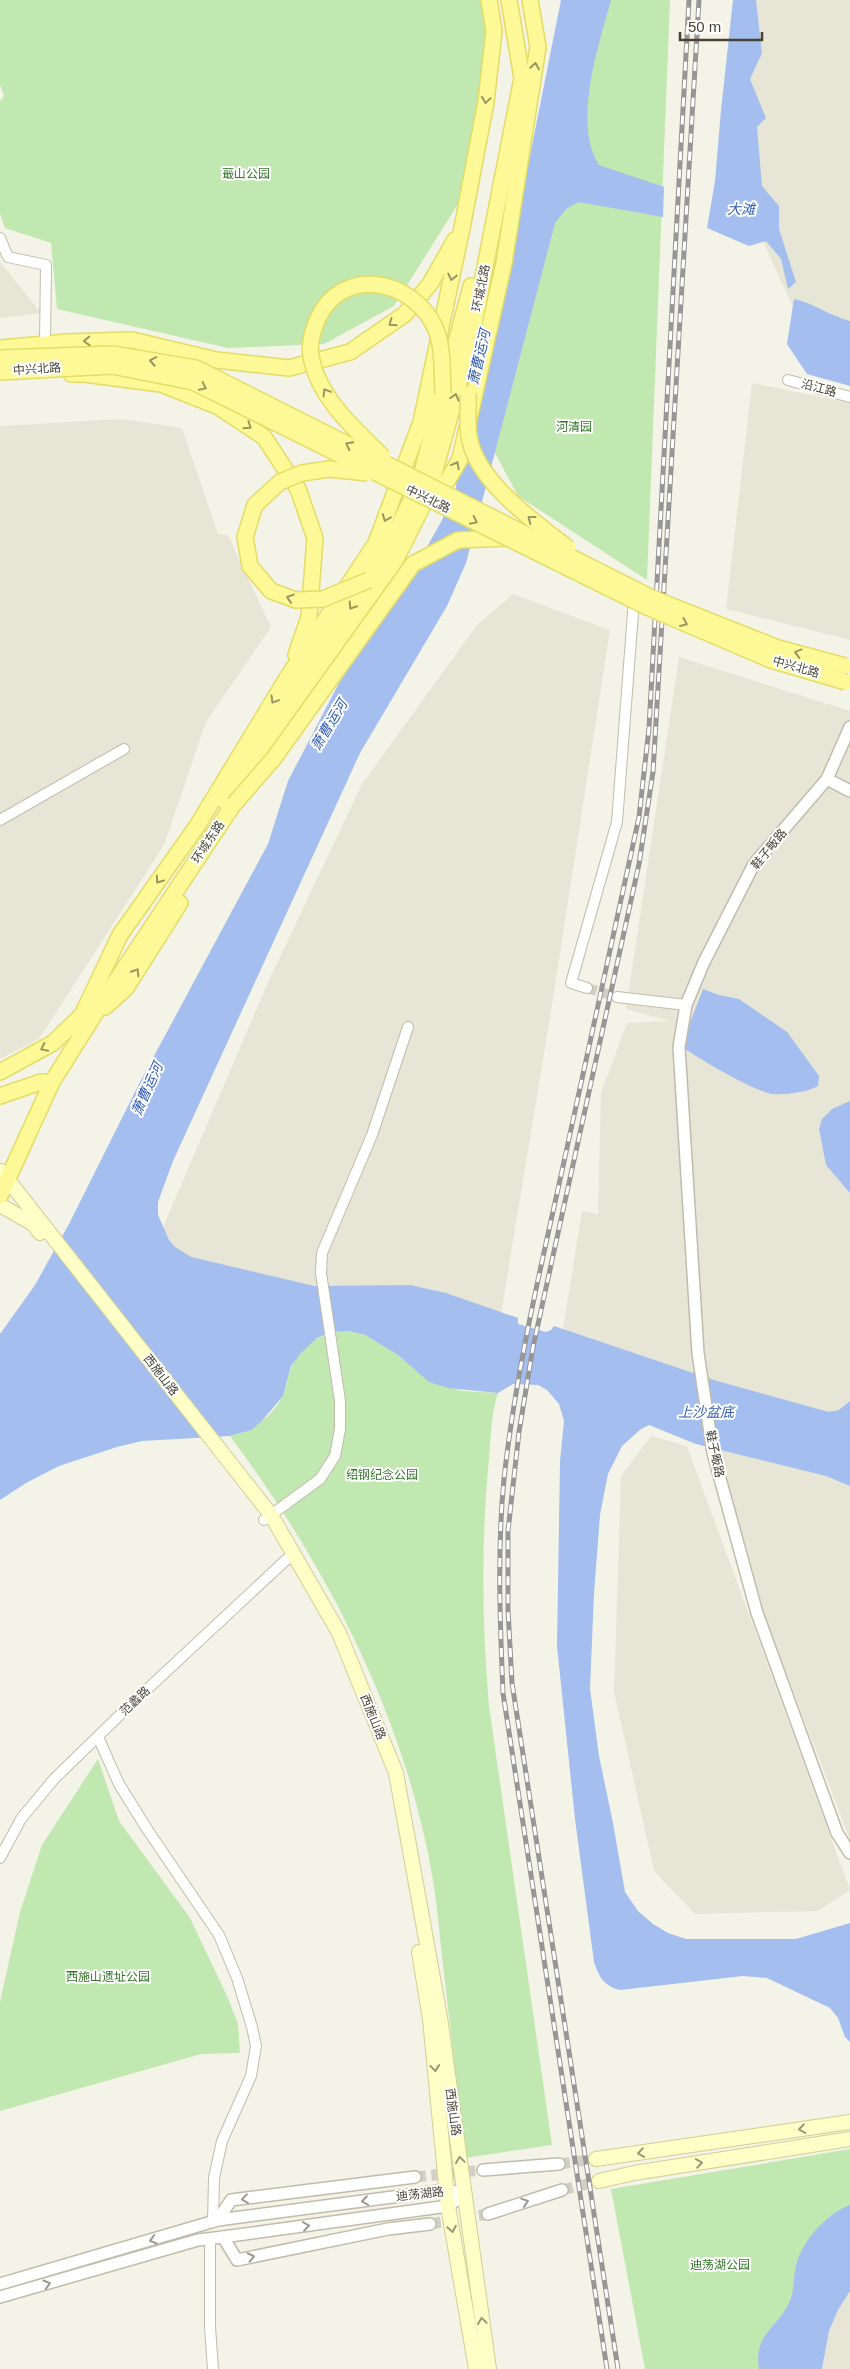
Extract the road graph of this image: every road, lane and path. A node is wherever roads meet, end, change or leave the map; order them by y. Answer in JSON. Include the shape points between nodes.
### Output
{"nodes":[{"id":1,"x":489,"y":0,"type":"edge"},
{"id":2,"x":509,"y":0,"type":"edge"},
{"id":3,"x":530,"y":0,"type":"edge"},
{"id":4,"x":522,"y":78,"type":"junction"},
{"id":5,"x":462,"y":228,"type":"junction"},
{"id":6,"x":0,"y":238,"type":"edge"},
{"id":7,"x":464,"y":342,"type":"junction"},
{"id":8,"x":46,"y":343,"type":"junction"},
{"id":9,"x":0,"y":348,"type":"edge"},
{"id":10,"x":0,"y":358,"type":"edge"},
{"id":11,"x":0,"y":372,"type":"edge"},
{"id":12,"x":0,"y":376,"type":"edge"},
{"id":13,"x":788,"y":380,"type":"dead end"},
{"id":14,"x":443,"y":394,"type":"junction"},
{"id":15,"x":850,"y":397,"type":"edge"},
{"id":16,"x":393,"y":467,"type":"junction"},
{"id":17,"x":379,"y":474,"type":"junction"},
{"id":18,"x":423,"y":491,"type":"junction"},
{"id":19,"x":508,"y":538,"type":"junction"},
{"id":20,"x":597,"y":570,"type":"junction"},
{"id":21,"x":369,"y":580,"type":"junction"},
{"id":22,"x":634,"y":600,"type":"junction"},
{"id":23,"x":848,"y":674,"type":"edge"},
{"id":24,"x":288,"y":678,"type":"junction"},
{"id":25,"x":850,"y":727,"type":"edge"},
{"id":26,"x":124,"y":749,"type":"dead end"},
{"id":27,"x":827,"y":779,"type":"junction"},
{"id":28,"x":850,"y":791,"type":"edge"},
{"id":29,"x":234,"y":804,"type":"junction"},
{"id":30,"x":0,"y":820,"type":"edge"},
{"id":31,"x":128,"y":956,"type":"junction"},
{"id":32,"x":587,"y":988,"type":"tunnel mouth"},
{"id":33,"x":617,"y":997,"type":"tunnel mouth"},
{"id":34,"x":686,"y":1005,"type":"junction"},
{"id":35,"x":85,"y":1016,"type":"junction"},
{"id":36,"x":408,"y":1027,"type":"dead end"},
{"id":37,"x":0,"y":1072,"type":"edge"},
{"id":38,"x":46,"y":1082,"type":"junction"},
{"id":39,"x":0,"y":1096,"type":"edge"},
{"id":40,"x":3,"y":1174,"type":"edge"},
{"id":41,"x":0,"y":1196,"type":"edge"},
{"id":42,"x":0,"y":1205,"type":"edge"},
{"id":43,"x":36,"y":1221,"type":"junction"},
{"id":44,"x":264,"y":1513,"type":"junction"},
{"id":45,"x":287,"y":1559,"type":"junction"},
{"id":46,"x":98,"y":1737,"type":"junction"},
{"id":47,"x":850,"y":1853,"type":"edge"},
{"id":48,"x":0,"y":1858,"type":"edge"},
{"id":49,"x":850,"y":2122,"type":"edge"},
{"id":50,"x":850,"y":2139,"type":"edge"},
{"id":51,"x":596,"y":2159,"type":"tunnel mouth"},
{"id":52,"x":560,"y":2164,"type":"tunnel mouth"},
{"id":53,"x":483,"y":2170,"type":"tunnel mouth"},
{"id":54,"x":415,"y":2178,"type":"tunnel mouth"},
{"id":55,"x":599,"y":2181,"type":"tunnel mouth"},
{"id":56,"x":446,"y":2190,"type":"junction"},
{"id":57,"x":562,"y":2190,"type":"tunnel mouth"},
{"id":58,"x":465,"y":2194,"type":"junction"},
{"id":59,"x":448,"y":2206,"type":"junction"},
{"id":60,"x":488,"y":2214,"type":"tunnel mouth"},
{"id":61,"x":216,"y":2221,"type":"junction"},
{"id":62,"x":430,"y":2224,"type":"tunnel mouth"},
{"id":63,"x":223,"y":2237,"type":"junction"},
{"id":64,"x":210,"y":2238,"type":"junction"},
{"id":65,"x":0,"y":2284,"type":"edge"},
{"id":66,"x":0,"y":2297,"type":"edge"},
{"id":67,"x":213,"y":2369,"type":"edge"},
{"id":68,"x":476,"y":2369,"type":"edge"},
{"id":69,"x":489,"y":2369,"type":"edge"}],
"edges":[{"from":1,"to":5,"type":"main road","one_way":true,"via":[[494,31],[486,102]]},
{"from":2,"to":4,"type":"main road","name":"环城北路"},
{"from":35,"to":3,"type":"main road","one_way":true,"via":[[126,988],[252,791],[306,722],[460,459],[504,263],[538,47]]},
{"from":4,"to":7,"type":"main road","name":"环城北路"},
{"from":20,"to":4,"type":"main road","one_way":true,"bridge":true,"via":[[516,507],[482,468],[470,441],[468,394],[504,210]]},
{"from":5,"to":8,"type":"main road","one_way":true,"via":[[430,284],[405,314],[350,352],[289,368],[216,360],[132,340]]},
{"from":5,"to":24,"type":"main road","one_way":true,"via":[[421,422],[376,543]]},
{"from":6,"to":8,"type":"street","via":[[8,257],[46,265]]},
{"from":7,"to":14,"type":"main road","name":"环城北路"},
{"from":18,"to":7,"type":"main road","name":"环城北路","one_way":true},
{"from":8,"to":9,"type":"main road"},
{"from":16,"to":10,"type":"main road","name":"中兴北路","one_way":true,"bridge":true,"via":[[196,368],[113,354]]},
{"from":11,"to":17,"type":"main road","name":"中兴北路","one_way":true,"bridge":true,"via":[[112,366],[193,382]]},
{"from":12,"to":24,"type":"main road","one_way":true,"via":[[84,374],[161,384],[217,406],[264,437],[298,489],[315,538],[309,617]]},
{"from":13,"to":15,"type":"street","name":"沿江路"},
{"from":16,"to":14,"type":"main road","one_way":true,"bridge":true,"via":[[342,416],[323,388],[311,356],[312,335],[321,310],[338,292],[354,285],[376,284],[392,288],[417,303],[430,320],[440,343]]},
{"from":14,"to":18,"type":"main road","name":"环城北路"},
{"from":16,"to":20,"type":"main road","name":"中兴北路","bridge":true},
{"from":17,"to":19,"type":"main road","name":"中兴北路","one_way":true,"bridge":true},
{"from":21,"to":17,"type":"main road","one_way":true,"bridge":true,"via":[[323,599],[296,600],[271,591],[250,566],[245,537],[254,504],[280,482],[302,473],[329,469]]},
{"from":18,"to":21,"type":"main road","name":"环城东路"},
{"from":18,"to":29,"type":"main road","name":"环城东路","bridge":true,"via":[[392,567]]},
{"from":19,"to":22,"type":"main road","name":"中兴北路","bridge":true},
{"from":19,"to":29,"type":"main road","bridge":true,"via":[[458,540],[413,564],[274,758]]},
{"from":23,"to":20,"type":"main road","name":"中兴北路","one_way":true,"bridge":true,"via":[[652,598]]},
{"from":21,"to":31,"type":"main road","name":"环城东路","one_way":true},
{"from":22,"to":23,"type":"main road","name":"中兴北路","one_way":true,"bridge":true,"via":[[771,660]]},
{"from":22,"to":32,"type":"street","via":[[616,822],[571,983]]},
{"from":24,"to":35,"type":"main road","one_way":true,"via":[[197,826],[120,935]]},
{"from":25,"to":27,"type":"street","name":"鞋子畈路"},
{"from":26,"to":30,"type":"street"},
{"from":27,"to":28,"type":"street"},
{"from":27,"to":34,"type":"street","name":"鞋子畈路","via":[[754,864]]},
{"from":29,"to":31,"type":"main road","name":"环城东路"},
{"from":31,"to":35,"type":"main road","name":"环城东路"},
{"from":33,"to":34,"type":"street"},
{"from":34,"to":47,"type":"street","name":"鞋子畈路","via":[[679,1047],[698,1353],[713,1453],[757,1613],[837,1833]]},
{"from":35,"to":37,"type":"main road","one_way":true,"via":[[53,1043]]},
{"from":35,"to":38,"type":"main road","name":"环城东路"},
{"from":36,"to":44,"type":"street","via":[[372,1135],[322,1253],[321,1273],[340,1401],[340,1429],[335,1456],[320,1479]]},
{"from":38,"to":39,"type":"main road"},
{"from":38,"to":40,"type":"main road","name":"环城东路"},
{"from":40,"to":41,"type":"main road","name":"环城东路"},
{"from":40,"to":43,"type":"main road","name":"西施山路"},
{"from":42,"to":43,"type":"main road","name":"西施山路"},
{"from":43,"to":44,"type":"main road","name":"西施山路"},
{"from":44,"to":45,"type":"main road","name":"西施山路"},
{"from":58,"to":44,"type":"main road","name":"西施山路","one_way":true,"via":[[440,2017],[396,1773],[339,1633]]},
{"from":45,"to":46,"type":"street","name":"范蠡路"},
{"from":45,"to":56,"type":"main road","name":"西施山路","one_way":true,"via":[[333,1636],[389,1775],[430,2019]]},
{"from":46,"to":48,"type":"street","name":"范蠡路","via":[[54,1779],[21,1819]]},
{"from":46,"to":61,"type":"street","via":[[119,1784],[219,1935],[252,2027],[256,2046],[251,2076],[222,2141],[214,2178]]},
{"from":49,"to":51,"type":"main road","one_way":true},
{"from":55,"to":50,"type":"main road","one_way":true},
{"from":52,"to":53,"type":"street"},
{"from":54,"to":61,"type":"street","name":"迪荡湖路","one_way":true,"via":[[231,2200]]},
{"from":56,"to":58,"type":"street","name":"迪荡湖路"},
{"from":56,"to":59,"type":"main road","name":"西施山路"},
{"from":56,"to":61,"type":"street","name":"迪荡湖路","one_way":true},
{"from":60,"to":57,"type":"street","one_way":true},
{"from":58,"to":59,"type":"street","name":"迪荡湖路"},
{"from":69,"to":58,"type":"main road","name":"西施山路","one_way":true},
{"from":63,"to":59,"type":"street","name":"迪荡湖路","one_way":true},
{"from":59,"to":68,"type":"main road","name":"西施山路","one_way":true},
{"from":61,"to":65,"type":"street","name":"迪荡湖路","one_way":true},
{"from":63,"to":62,"type":"street","one_way":true,"via":[[236,2260],[388,2229]]},
{"from":63,"to":64,"type":"street","name":"迪荡湖路"},
{"from":66,"to":64,"type":"street","name":"迪荡湖路","one_way":true},
{"from":64,"to":67,"type":"street"}]}
